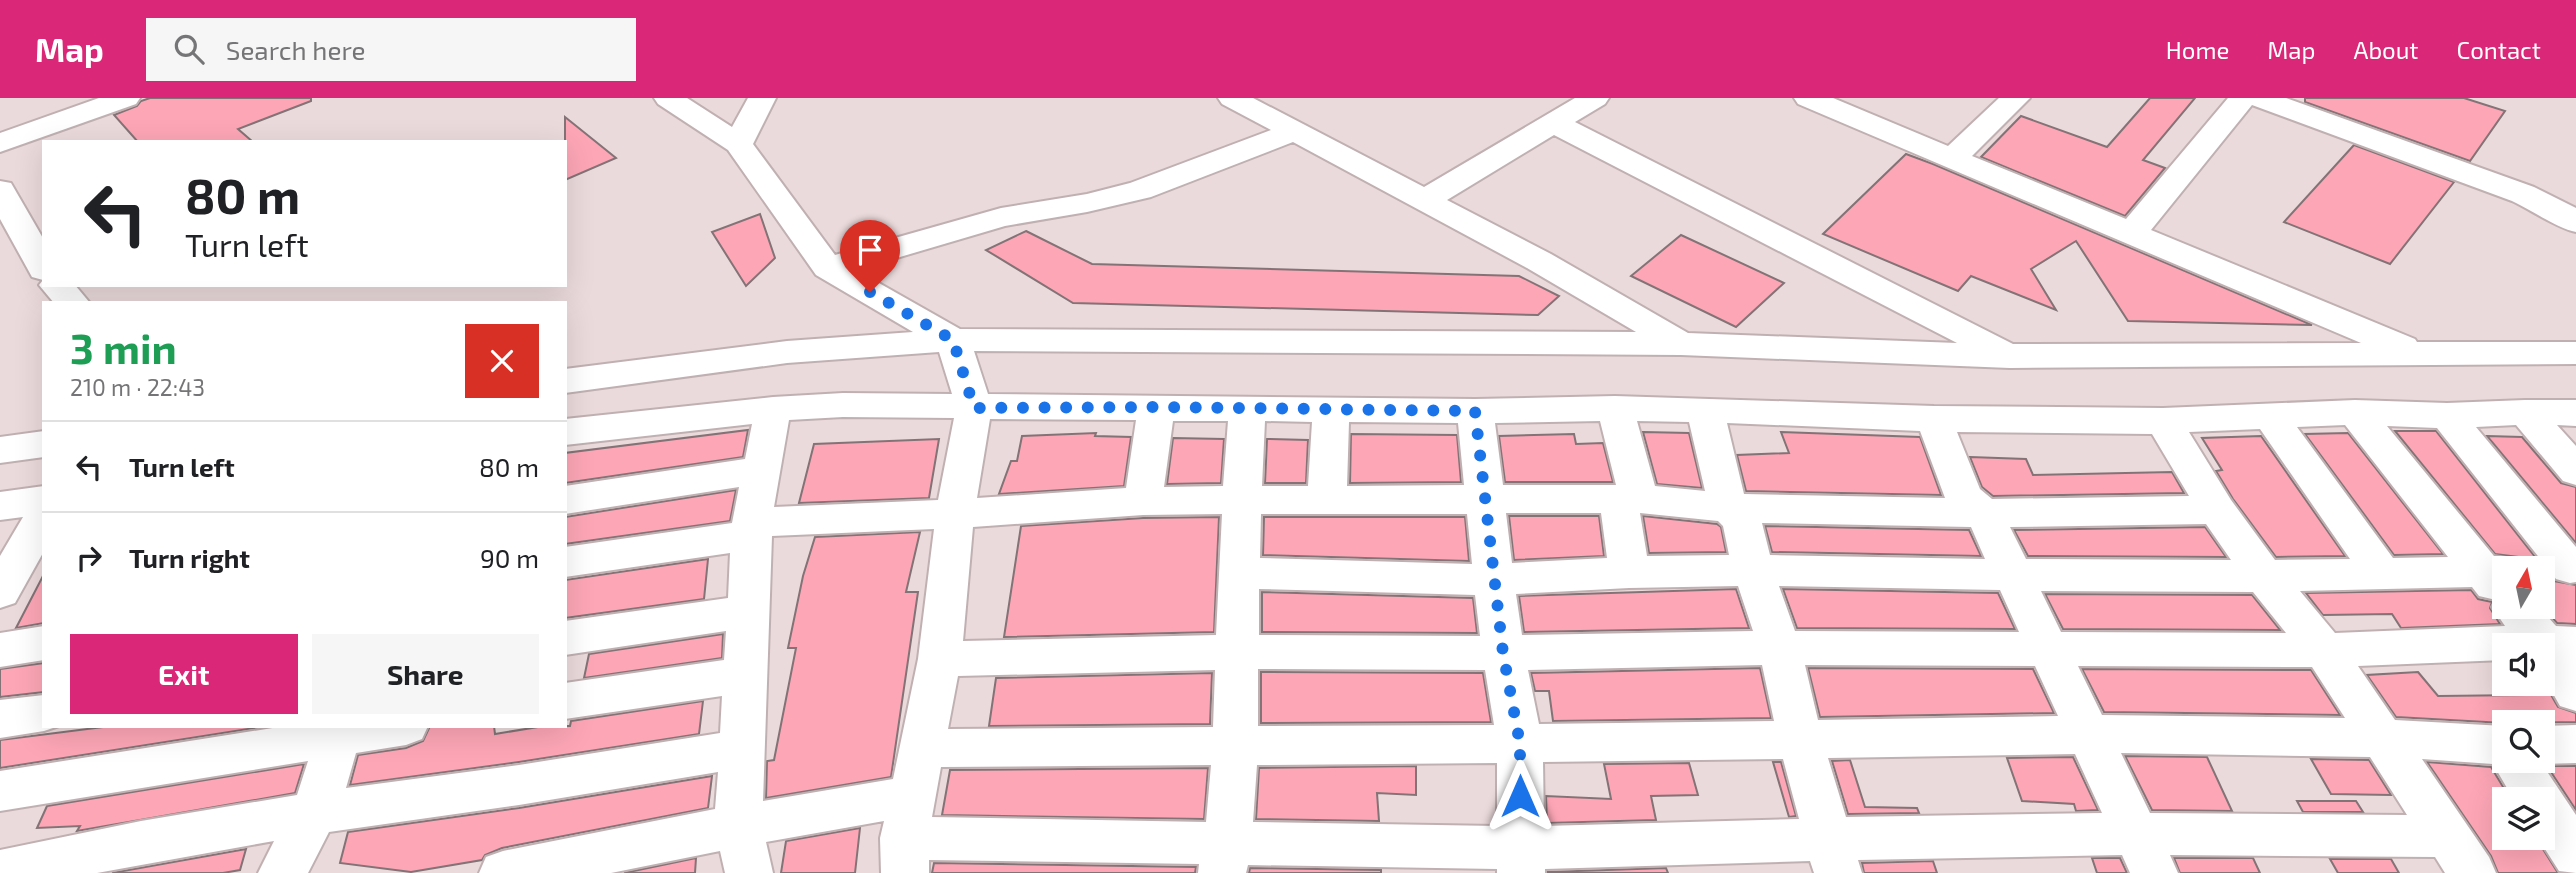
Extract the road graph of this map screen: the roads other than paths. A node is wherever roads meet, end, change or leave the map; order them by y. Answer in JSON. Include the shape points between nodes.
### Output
{"nodes":[{"id":1,"x":126,"y":98,"type":"edge"},
{"id":2,"x":668,"y":98,"type":"edge"},
{"id":3,"x":762,"y":98,"type":"edge"},
{"id":4,"x":1231,"y":98,"type":"edge"},
{"id":5,"x":1595,"y":98,"type":"edge"},
{"id":6,"x":1808,"y":98,"type":"edge"},
{"id":7,"x":2015,"y":98,"type":"edge"},
{"id":8,"x":2243,"y":98,"type":"edge"},
{"id":9,"x":2259,"y":98,"type":"edge"},
{"id":10,"x":1555,"y":124,"type":"junction"},
{"id":11,"x":1295,"y":131,"type":"junction"},
{"id":12,"x":0,"y":143,"type":"edge"},
{"id":13,"x":738,"y":144,"type":"junction"},
{"id":14,"x":1953,"y":157,"type":"junction"},
{"id":15,"x":0,"y":190,"type":"edge"},
{"id":16,"x":1423,"y":201,"type":"junction"},
{"id":17,"x":2576,"y":223,"type":"edge"},
{"id":18,"x":2132,"y":233,"type":"junction"},
{"id":19,"x":42,"y":266,"type":"edge"},
{"id":20,"x":828,"y":268,"type":"junction"},
{"id":21,"x":58,"y":287,"type":"edge"},
{"id":22,"x":72,"y":301,"type":"edge"},
{"id":23,"x":953,"y":340,"type":"junction"},
{"id":24,"x":1681,"y":344,"type":"junction"},
{"id":25,"x":2576,"y":353,"type":"edge"},
{"id":26,"x":2420,"y":354,"type":"junction"},
{"id":27,"x":2010,"y":356,"type":"junction"},
{"id":28,"x":576,"y":378,"type":"edge"},
{"id":29,"x":1156,"y":407,"type":"junction"},
{"id":30,"x":1248,"y":407,"type":"junction"},
{"id":31,"x":974,"y":408,"type":"junction"},
{"id":32,"x":1615,"y":408,"type":"junction"},
{"id":33,"x":773,"y":409,"type":"junction"},
{"id":34,"x":1331,"y":410,"type":"junction"},
{"id":35,"x":1704,"y":410,"type":"junction"},
{"id":36,"x":1475,"y":411,"type":"junction"},
{"id":37,"x":2356,"y":412,"type":"junction"},
{"id":38,"x":2525,"y":412,"type":"junction"},
{"id":39,"x":2576,"y":413,"type":"edge"},
{"id":40,"x":2269,"y":415,"type":"junction"},
{"id":41,"x":2447,"y":416,"type":"junction"},
{"id":42,"x":1934,"y":419,"type":"junction"},
{"id":43,"x":2163,"y":421,"type":"junction"},
{"id":44,"x":567,"y":432,"type":"edge"},
{"id":45,"x":42,"y":444,"type":"edge"},
{"id":46,"x":0,"y":450,"type":"edge"},
{"id":47,"x":763,"y":470,"type":"junction"},
{"id":48,"x":2576,"y":471,"type":"edge"},
{"id":49,"x":1484,"y":498,"type":"junction"},
{"id":50,"x":1327,"y":499,"type":"junction"},
{"id":51,"x":1628,"y":499,"type":"junction"},
{"id":52,"x":42,"y":500,"type":"edge"},
{"id":53,"x":567,"y":500,"type":"edge"},
{"id":54,"x":1240,"y":500,"type":"junction"},
{"id":55,"x":1143,"y":502,"type":"junction"},
{"id":56,"x":0,"y":506,"type":"edge"},
{"id":57,"x":1728,"y":508,"type":"junction"},
{"id":58,"x":2217,"y":510,"type":"junction"},
{"id":59,"x":1984,"y":513,"type":"junction"},
{"id":60,"x":955,"y":514,"type":"junction"},
{"id":61,"x":42,"y":521,"type":"edge"},
{"id":62,"x":752,"y":529,"type":"junction"},
{"id":63,"x":567,"y":562,"type":"edge"},
{"id":64,"x":2563,"y":569,"type":"edge"},
{"id":65,"x":1753,"y":570,"type":"junction"},
{"id":66,"x":1629,"y":572,"type":"junction"},
{"id":67,"x":1240,"y":573,"type":"junction"},
{"id":68,"x":2382,"y":573,"type":"junction"},
{"id":69,"x":2492,"y":574,"type":"edge"},
{"id":70,"x":2015,"y":575,"type":"junction"},
{"id":71,"x":2264,"y":576,"type":"junction"},
{"id":72,"x":18,"y":579,"type":"edge"},
{"id":73,"x":1494,"y":580,"type":"junction"},
{"id":74,"x":2492,"y":580,"type":"edge"},
{"id":75,"x":749,"y":611,"type":"junction"},
{"id":76,"x":2531,"y":620,"type":"edge"},
{"id":77,"x":567,"y":638,"type":"edge"},
{"id":78,"x":42,"y":643,"type":"edge"},
{"id":79,"x":2560,"y":643,"type":"edge"},
{"id":80,"x":1780,"y":648,"type":"junction"},
{"id":81,"x":2049,"y":649,"type":"junction"},
{"id":82,"x":0,"y":650,"type":"edge"},
{"id":83,"x":2324,"y":650,"type":"junction"},
{"id":84,"x":1237,"y":652,"type":"junction"},
{"id":85,"x":1503,"y":653,"type":"junction"},
{"id":86,"x":940,"y":659,"type":"junction"},
{"id":87,"x":746,"y":674,"type":"junction"},
{"id":88,"x":2576,"y":693,"type":"edge"},
{"id":89,"x":567,"y":701,"type":"edge"},
{"id":90,"x":42,"y":713,"type":"edge"},
{"id":91,"x":0,"y":719,"type":"edge"},
{"id":92,"x":385,"y":728,"type":"edge"},
{"id":93,"x":340,"y":732,"type":"edge"},
{"id":94,"x":2091,"y":735,"type":"junction"},
{"id":95,"x":2382,"y":737,"type":"junction"},
{"id":96,"x":1800,"y":739,"type":"junction"},
{"id":97,"x":1520,"y":744,"type":"junction"},
{"id":98,"x":2492,"y":744,"type":"edge"},
{"id":99,"x":2576,"y":744,"type":"edge"},
{"id":100,"x":2555,"y":745,"type":"edge"},
{"id":101,"x":1235,"y":746,"type":"junction"},
{"id":102,"x":743,"y":748,"type":"junction"},
{"id":103,"x":921,"y":748,"type":"junction"},
{"id":104,"x":0,"y":791,"type":"edge"},
{"id":105,"x":315,"y":813,"type":"junction"},
{"id":106,"x":2555,"y":824,"type":"edge"},
{"id":107,"x":737,"y":826,"type":"junction"},
{"id":108,"x":907,"y":836,"type":"edge"},
{"id":109,"x":2145,"y":854,"type":"edge"},
{"id":110,"x":2460,"y":854,"type":"edge"},
{"id":111,"x":1833,"y":856,"type":"edge"},
{"id":112,"x":2576,"y":856,"type":"edge"},
{"id":113,"x":1225,"y":859,"type":"edge"},
{"id":114,"x":1520,"y":861,"type":"edge"},
{"id":115,"x":0,"y":872,"type":"edge"},
{"id":116,"x":282,"y":873,"type":"edge"},
{"id":117,"x":503,"y":873,"type":"edge"},
{"id":118,"x":749,"y":873,"type":"edge"}],
"edges":[{"from":1,"to":12,"type":"street"},
{"from":2,"to":13,"type":"street"},
{"from":3,"to":13,"type":"street"},
{"from":4,"to":11,"type":"street"},
{"from":5,"to":10,"type":"street"},
{"from":6,"to":14,"type":"street"},
{"from":7,"to":14,"type":"street"},
{"from":8,"to":18,"type":"street"},
{"from":9,"to":17,"type":"street","via":[[2524,194]]},
{"from":10,"to":16,"type":"street"},
{"from":10,"to":27,"type":"street"},
{"from":11,"to":16,"type":"street"},
{"from":11,"to":20,"type":"street","via":[[1140,190],[1000,216]]},
{"from":13,"to":20,"type":"street"},
{"from":14,"to":18,"type":"street"},
{"from":15,"to":19,"type":"street"},
{"from":16,"to":24,"type":"street","via":[[1539,261]]},
{"from":18,"to":26,"type":"street"},
{"from":20,"to":23,"type":"street"},
{"from":21,"to":22,"type":"street"},
{"from":23,"to":24,"type":"street"},
{"from":23,"to":28,"type":"street","via":[[787,352]]},
{"from":23,"to":31,"type":"street"},
{"from":24,"to":27,"type":"street"},
{"from":25,"to":26,"type":"street"},
{"from":26,"to":27,"type":"street"},
{"from":29,"to":30,"type":"street"},
{"from":29,"to":31,"type":"street"},
{"from":29,"to":55,"type":"street"},
{"from":30,"to":34,"type":"street"},
{"from":30,"to":54,"type":"street"},
{"from":31,"to":33,"type":"street","via":[[843,405]]},
{"from":31,"to":60,"type":"street"},
{"from":32,"to":35,"type":"street"},
{"from":32,"to":36,"type":"street"},
{"from":32,"to":51,"type":"street"},
{"from":33,"to":44,"type":"street"},
{"from":33,"to":47,"type":"street"},
{"from":34,"to":36,"type":"street"},
{"from":34,"to":50,"type":"street"},
{"from":35,"to":42,"type":"street"},
{"from":35,"to":57,"type":"street"},
{"from":36,"to":49,"type":"street"},
{"from":37,"to":40,"type":"street"},
{"from":37,"to":41,"type":"street"},
{"from":37,"to":69,"type":"street"},
{"from":38,"to":39,"type":"street"},
{"from":38,"to":41,"type":"street"},
{"from":38,"to":48,"type":"street"},
{"from":40,"to":43,"type":"street"},
{"from":40,"to":68,"type":"street"},
{"from":41,"to":64,"type":"street"},
{"from":42,"to":43,"type":"street"},
{"from":42,"to":59,"type":"street","via":[[1964,496]]},
{"from":43,"to":58,"type":"street"},
{"from":45,"to":46,"type":"street"},
{"from":47,"to":53,"type":"street"},
{"from":47,"to":62,"type":"street"},
{"from":49,"to":50,"type":"street"},
{"from":49,"to":51,"type":"street"},
{"from":49,"to":73,"type":"street"},
{"from":50,"to":54,"type":"street"},
{"from":51,"to":57,"type":"street"},
{"from":51,"to":66,"type":"street"},
{"from":52,"to":56,"type":"street"},
{"from":54,"to":55,"type":"street"},
{"from":54,"to":67,"type":"street"},
{"from":55,"to":60,"type":"street"},
{"from":57,"to":59,"type":"street"},
{"from":57,"to":65,"type":"street","via":[[1741,519]]},
{"from":58,"to":59,"type":"street"},
{"from":58,"to":71,"type":"street"},
{"from":59,"to":70,"type":"street"},
{"from":60,"to":62,"type":"street"},
{"from":60,"to":86,"type":"street"},
{"from":61,"to":72,"type":"street"},
{"from":62,"to":63,"type":"street"},
{"from":62,"to":75,"type":"street"},
{"from":65,"to":66,"type":"street"},
{"from":65,"to":70,"type":"street"},
{"from":65,"to":80,"type":"street"},
{"from":66,"to":73,"type":"street"},
{"from":67,"to":73,"type":"street"},
{"from":67,"to":84,"type":"street"},
{"from":68,"to":71,"type":"street"},
{"from":68,"to":74,"type":"street"},
{"from":70,"to":71,"type":"street"},
{"from":70,"to":81,"type":"street"},
{"from":71,"to":83,"type":"street"},
{"from":73,"to":85,"type":"street"},
{"from":75,"to":77,"type":"street"},
{"from":75,"to":87,"type":"street"},
{"from":76,"to":79,"type":"street"},
{"from":78,"to":82,"type":"street"},
{"from":79,"to":83,"type":"street"},
{"from":79,"to":88,"type":"street"},
{"from":80,"to":81,"type":"street"},
{"from":80,"to":85,"type":"street"},
{"from":80,"to":96,"type":"street"},
{"from":81,"to":83,"type":"street"},
{"from":81,"to":94,"type":"street"},
{"from":83,"to":95,"type":"street"},
{"from":84,"to":85,"type":"street"},
{"from":84,"to":86,"type":"street"},
{"from":84,"to":101,"type":"street"},
{"from":85,"to":97,"type":"street"},
{"from":86,"to":103,"type":"street"},
{"from":87,"to":89,"type":"street"},
{"from":87,"to":102,"type":"street"},
{"from":90,"to":91,"type":"street"},
{"from":92,"to":93,"type":"street"},
{"from":93,"to":104,"type":"street"},
{"from":93,"to":105,"type":"street"},
{"from":94,"to":95,"type":"street"},
{"from":94,"to":96,"type":"street"},
{"from":94,"to":109,"type":"street"},
{"from":95,"to":98,"type":"street"},
{"from":95,"to":110,"type":"street"},
{"from":96,"to":97,"type":"street"},
{"from":96,"to":111,"type":"street"},
{"from":97,"to":101,"type":"street"},
{"from":97,"to":114,"type":"street"},
{"from":99,"to":100,"type":"street"},
{"from":101,"to":103,"type":"street"},
{"from":101,"to":113,"type":"street"},
{"from":102,"to":105,"type":"street"},
{"from":102,"to":107,"type":"street"},
{"from":103,"to":108,"type":"street"},
{"from":105,"to":115,"type":"street","via":[[141,842]]},
{"from":105,"to":116,"type":"street"},
{"from":106,"to":112,"type":"street"},
{"from":107,"to":108,"type":"street"},
{"from":107,"to":117,"type":"street"},
{"from":107,"to":118,"type":"street"},
{"from":108,"to":113,"type":"street"},
{"from":109,"to":110,"type":"street"},
{"from":109,"to":111,"type":"street"},
{"from":111,"to":114,"type":"street"},
{"from":113,"to":114,"type":"street"}]}
